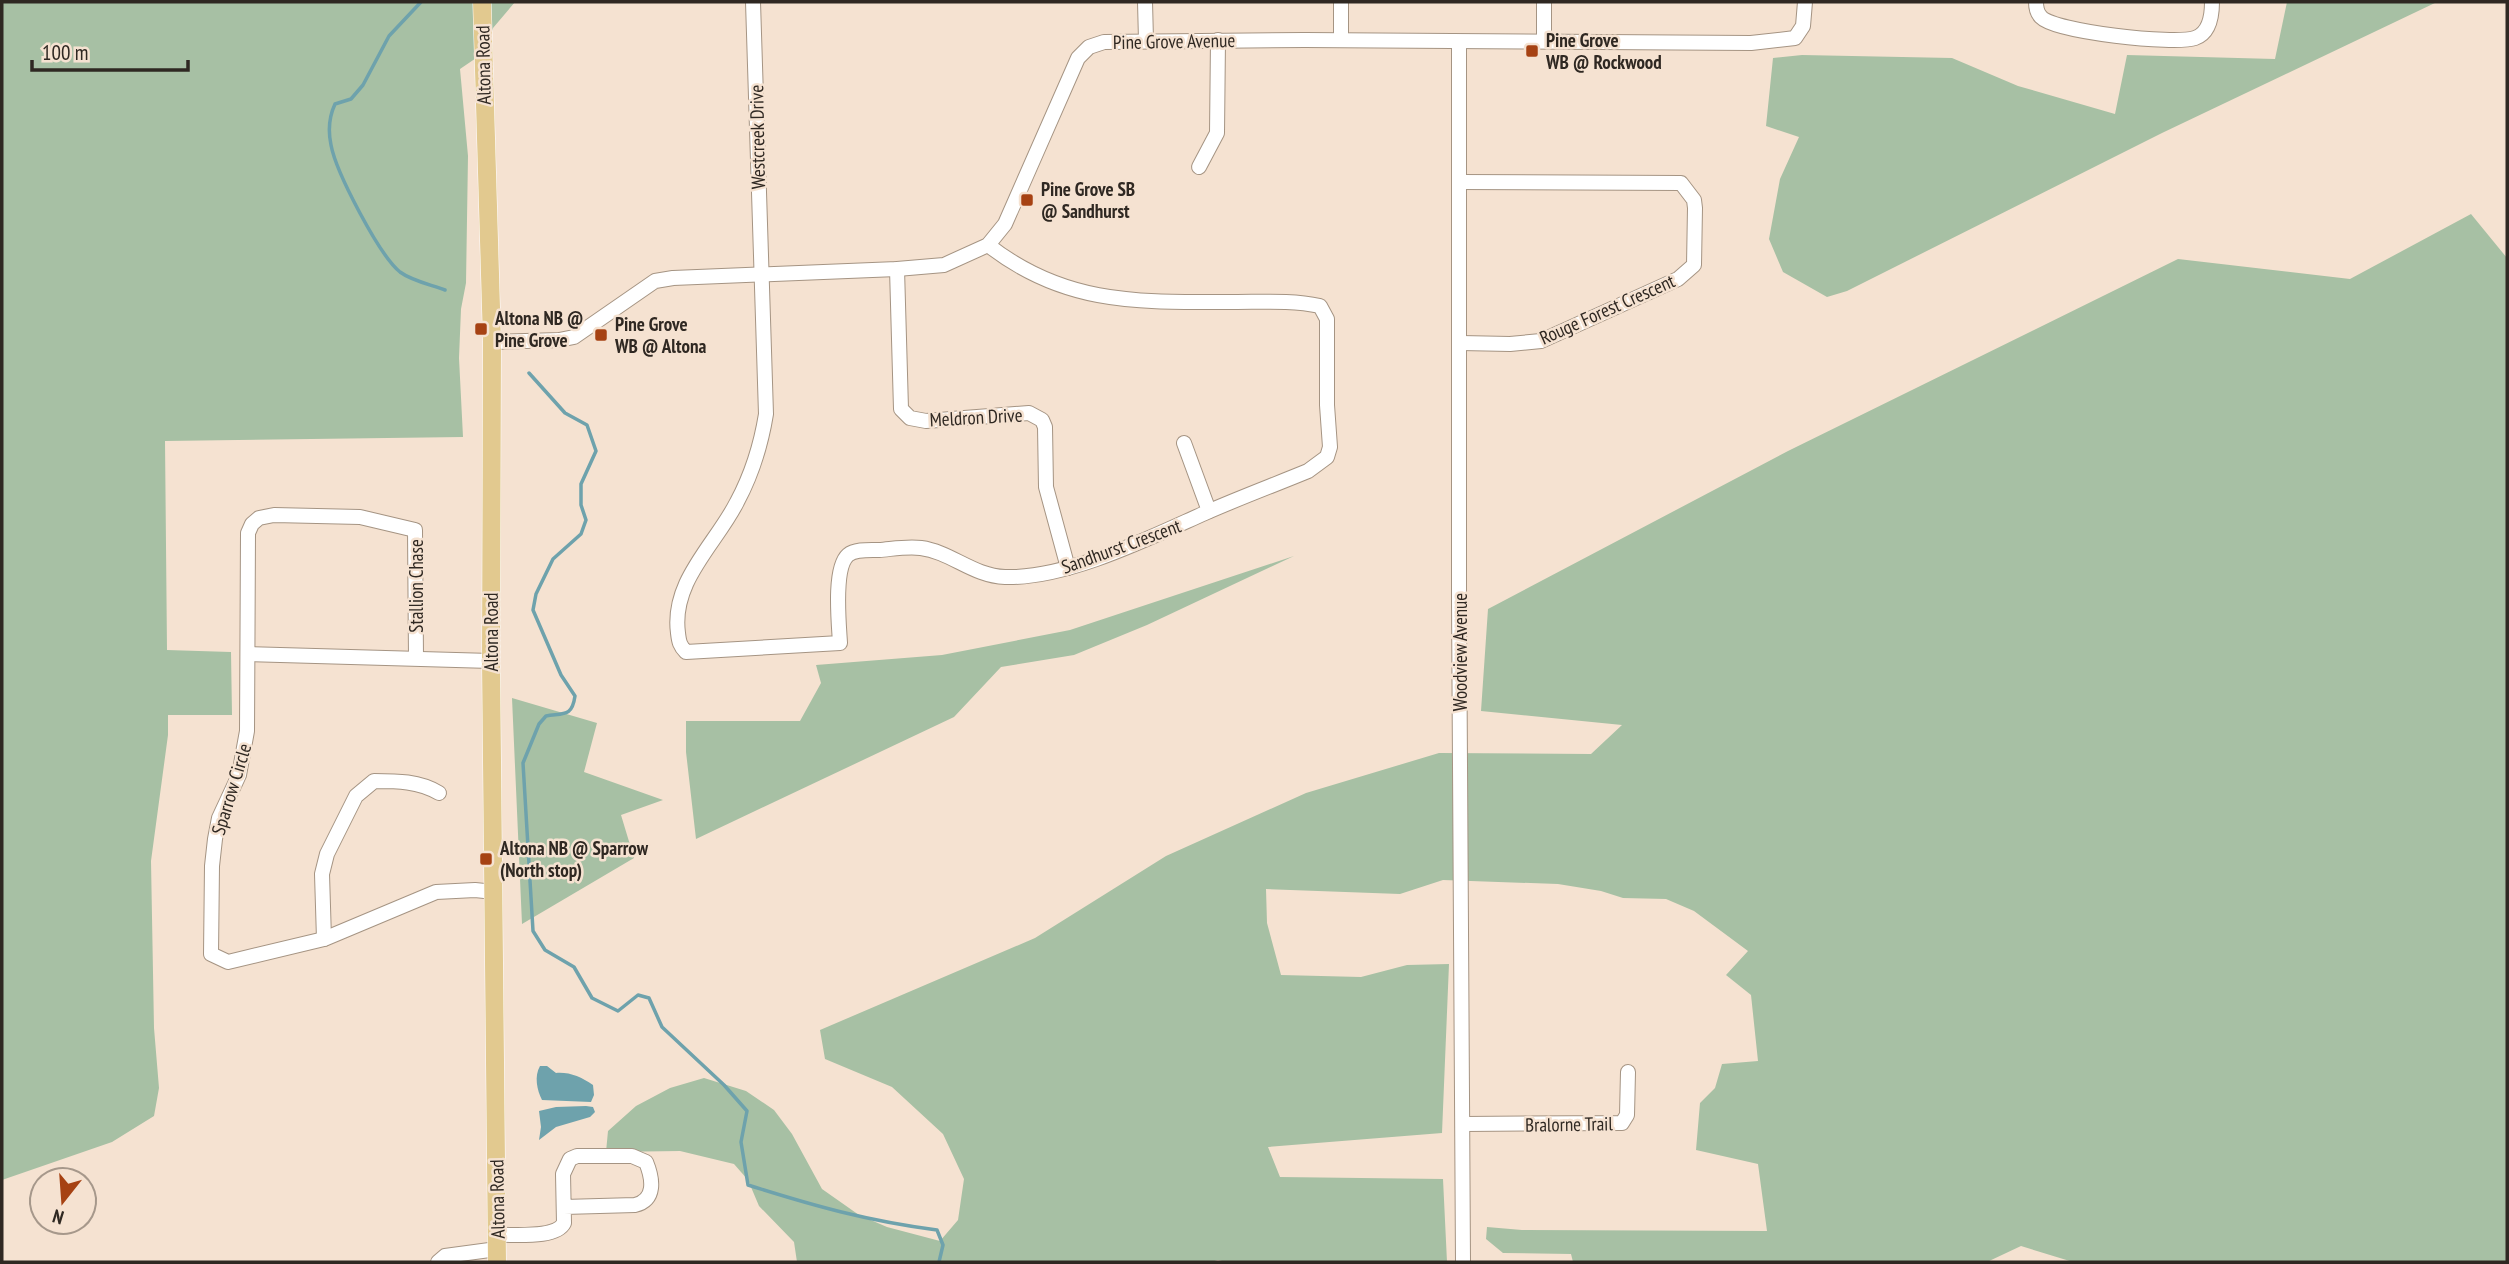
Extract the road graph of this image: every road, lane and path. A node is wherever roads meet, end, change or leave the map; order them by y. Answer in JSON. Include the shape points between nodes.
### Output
{"nodes":[{"id":1,"x":482,"y":2,"type":"edge"},
{"id":2,"x":753,"y":2,"type":"edge"},
{"id":3,"x":1145,"y":2,"type":"edge"},
{"id":4,"x":1341,"y":2,"type":"edge"},
{"id":5,"x":1544,"y":2,"type":"edge"},
{"id":6,"x":1805,"y":2,"type":"edge"},
{"id":7,"x":2036,"y":2,"type":"edge"},
{"id":8,"x":2212,"y":2,"type":"edge"},
{"id":9,"x":1146,"y":40,"type":"junction"},
{"id":10,"x":1218,"y":40,"type":"junction"},
{"id":11,"x":1341,"y":40,"type":"junction"},
{"id":12,"x":1544,"y":41,"type":"junction"},
{"id":13,"x":1460,"y":42,"type":"junction"},
{"id":14,"x":1199,"y":167,"type":"dead end"},
{"id":15,"x":1460,"y":183,"type":"junction"},
{"id":16,"x":988,"y":245,"type":"junction"},
{"id":17,"x":898,"y":270,"type":"junction"},
{"id":18,"x":761,"y":273,"type":"junction"},
{"id":19,"x":492,"y":342,"type":"junction"},
{"id":20,"x":1461,"y":343,"type":"junction"},
{"id":21,"x":1184,"y":443,"type":"dead end"},
{"id":22,"x":1209,"y":511,"type":"junction"},
{"id":23,"x":1069,"y":568,"type":"junction"},
{"id":24,"x":248,"y":654,"type":"junction"},
{"id":25,"x":416,"y":658,"type":"junction"},
{"id":26,"x":491,"y":661,"type":"junction"},
{"id":27,"x":439,"y":793,"type":"dead end"},
{"id":28,"x":494,"y":892,"type":"junction"},
{"id":29,"x":324,"y":939,"type":"junction"},
{"id":30,"x":1628,"y":1072,"type":"dead end"},
{"id":31,"x":1464,"y":1124,"type":"junction"},
{"id":32,"x":564,"y":1207,"type":"junction"},
{"id":33,"x":497,"y":1249,"type":"edge"},
{"id":34,"x":438,"y":1262,"type":"edge"},
{"id":35,"x":1463,"y":1262,"type":"edge"}],
"edges":[{"from":1,"to":19,"type":"main road","name":"Altona Road"},
{"from":2,"to":18,"type":"street","name":"Westcreek Drive"},
{"from":3,"to":9,"type":"street"},
{"from":4,"to":11,"type":"street"},
{"from":5,"to":12,"type":"street"},
{"from":6,"to":12,"type":"street","name":"Pine Grove Avenue","via":[[1803,26],[1795,38],[1751,43]]},
{"from":7,"to":8,"type":"street","via":[[2041,17],[2052,23],[2110,36],[2177,39],[2195,38],[2204,32]]},
{"from":9,"to":10,"type":"street","name":"Pine Grove Avenue"},
{"from":9,"to":16,"type":"street","name":"Pine Grove Avenue","via":[[1094,45],[1078,58],[1005,224]]},
{"from":10,"to":11,"type":"street","name":"Pine Grove Avenue"},
{"from":10,"to":14,"type":"street","via":[[1217,133]]},
{"from":11,"to":13,"type":"street","name":"Pine Grove Avenue"},
{"from":12,"to":13,"type":"street","name":"Pine Grove Avenue"},
{"from":13,"to":15,"type":"street","name":"Woodview Avenue"},
{"from":15,"to":20,"type":"street","name":"Woodview Avenue"},
{"from":15,"to":20,"type":"street","name":"Rouge Forest Crescent","via":[[1681,183],[1695,208],[1694,265],[1678,279],[1541,341]]},
{"from":16,"to":17,"type":"street","via":[[944,265]]},
{"from":16,"to":22,"type":"street","name":"Sandhurst Crescent","via":[[1047,280],[1098,296],[1148,302],[1320,306],[1327,319],[1327,457],[1308,471]]},
{"from":17,"to":18,"type":"street"},
{"from":17,"to":23,"type":"street","name":"Meldron Drive","via":[[901,409],[910,418],[926,421],[1029,413],[1042,420],[1046,487]]},
{"from":18,"to":19,"type":"street","via":[[655,281],[573,337]]},
{"from":18,"to":23,"type":"street","name":"Sandhurst Crescent","via":[[766,414],[761,443],[736,504],[685,583],[677,627],[680,646],[686,652],[840,643],[838,589],[844,561],[861,551],[920,548],[980,574],[1003,578]]},
{"from":19,"to":26,"type":"main road","name":"Altona Road"},
{"from":20,"to":31,"type":"street","name":"Woodview Avenue"},
{"from":21,"to":22,"type":"street"},
{"from":22,"to":23,"type":"street","name":"Sandhurst Crescent"},
{"from":24,"to":25,"type":"street"},
{"from":24,"to":25,"type":"street","name":"Stallion Chase","via":[[247,533],[252,524],[274,515],[360,517],[415,530]]},
{"from":24,"to":29,"type":"street","name":"Sparrow Circle","via":[[245,753],[215,839],[211,954],[228,962]]},
{"from":25,"to":26,"type":"street"},
{"from":26,"to":28,"type":"main road","name":"Altona Road"},
{"from":27,"to":29,"type":"street","via":[[426,785],[374,781],[356,796],[322,874]]},
{"from":28,"to":29,"type":"street","name":"Sparrow Circle","via":[[436,892]]},
{"from":28,"to":33,"type":"main road","name":"Altona Road"},
{"from":30,"to":31,"type":"street","name":"Bralorne Trail","via":[[1622,1124]]},
{"from":31,"to":35,"type":"street","name":"Woodview Avenue"},
{"from":32,"to":32,"type":"street","via":[[563,1174],[570,1159],[632,1156],[646,1162],[651,1188],[643,1203]]},
{"from":32,"to":33,"type":"street","via":[[564,1223],[558,1231]]},
{"from":33,"to":34,"type":"street","via":[[445,1256]]}]}
